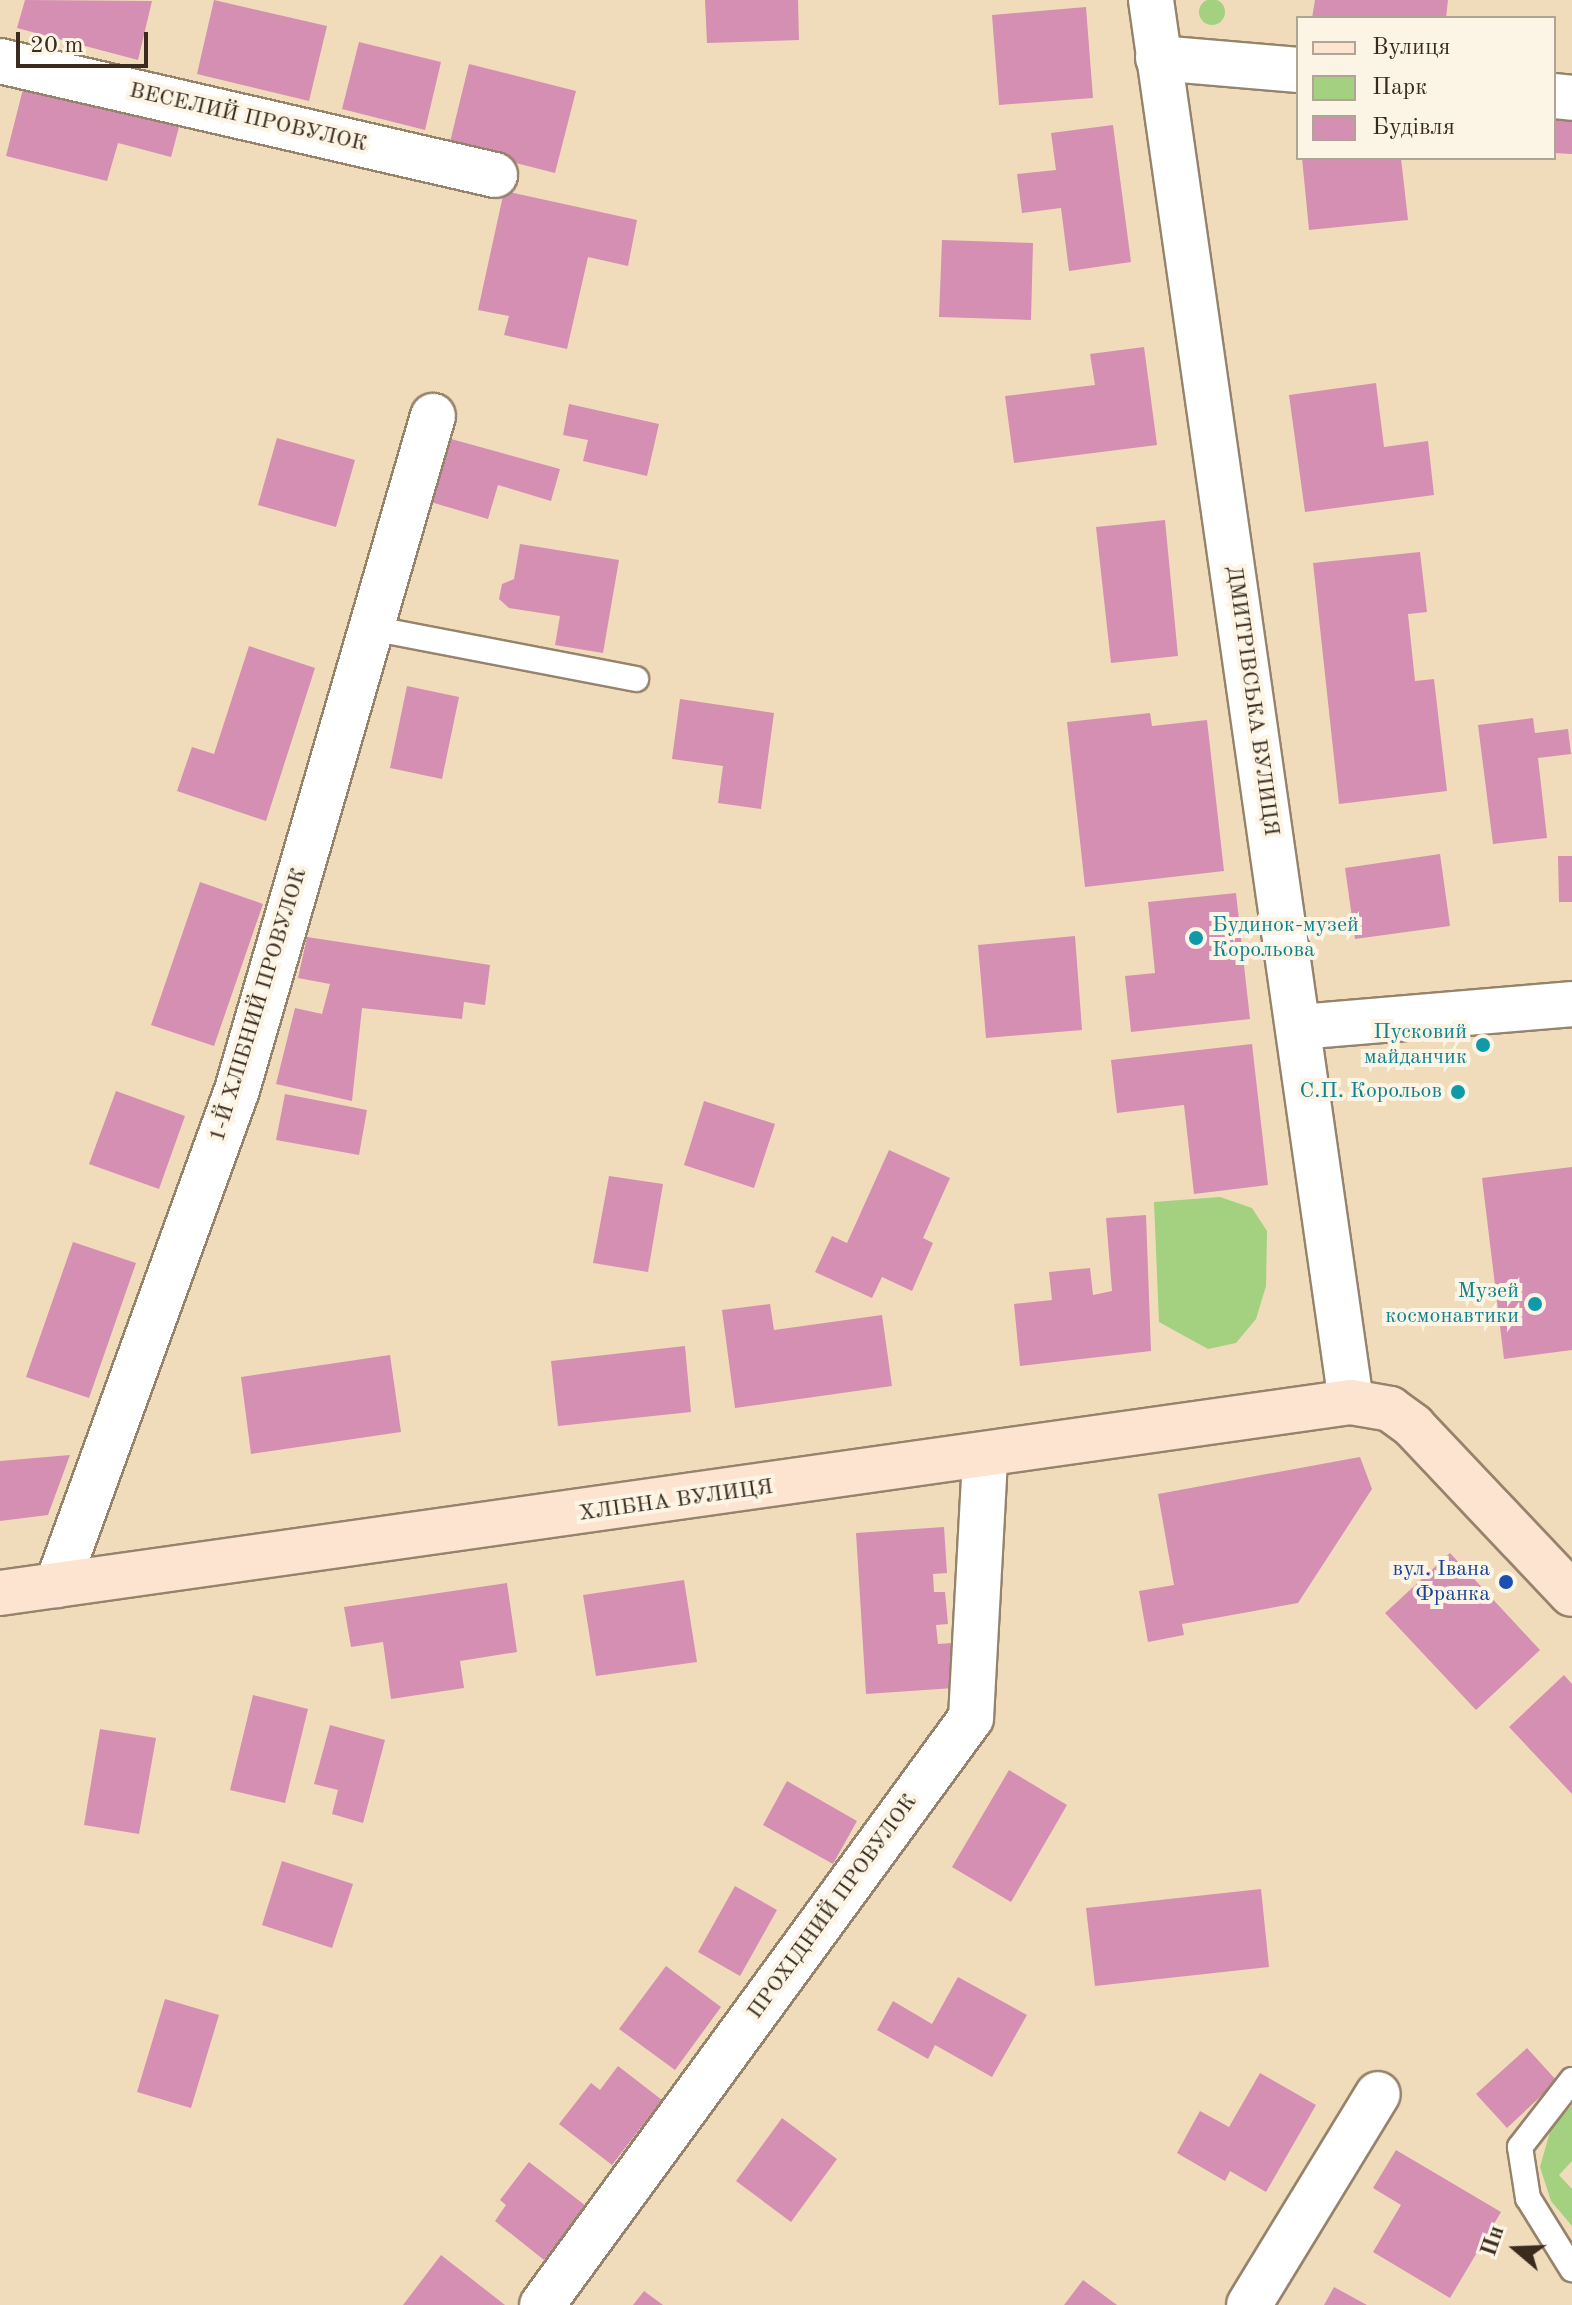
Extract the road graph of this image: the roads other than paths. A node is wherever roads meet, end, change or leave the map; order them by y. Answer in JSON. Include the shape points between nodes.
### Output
{"nodes":[{"id":1,"x":1151,"y":0,"type":"edge"},
{"id":2,"x":1158,"y":58,"type":"junction"},
{"id":3,"x":0,"y":61,"type":"edge"},
{"id":4,"x":1296,"y":70,"type":"edge"},
{"id":5,"x":495,"y":175,"type":"dead end"},
{"id":6,"x":433,"y":416,"type":"dead end"},
{"id":7,"x":371,"y":628,"type":"junction"},
{"id":8,"x":636,"y":679,"type":"dead end"},
{"id":9,"x":1572,"y":1004,"type":"edge"},
{"id":10,"x":1299,"y":1027,"type":"junction"},
{"id":11,"x":1351,"y":1402,"type":"junction"},
{"id":12,"x":985,"y":1459,"type":"junction"},
{"id":13,"x":57,"y":1585,"type":"junction"},
{"id":14,"x":0,"y":1593,"type":"edge"},
{"id":15,"x":1572,"y":1594,"type":"edge"},
{"id":16,"x":1572,"y":2080,"type":"edge"},
{"id":17,"x":1378,"y":2094,"type":"dead end"},
{"id":18,"x":1572,"y":2269,"type":"edge"},
{"id":19,"x":542,"y":2305,"type":"edge"},
{"id":20,"x":1249,"y":2305,"type":"edge"}],
"edges":[{"from":1,"to":2,"type":"street","name":"ДМИТРІВСЬКА ВУЛИЦЯ"},
{"from":2,"to":4,"type":"street"},
{"from":2,"to":10,"type":"street","name":"ДМИТРІВСЬКА ВУЛИЦЯ"},
{"from":3,"to":5,"type":"street","name":"ВЕСЕЛИЙ ПРОВУЛОК"},
{"from":6,"to":7,"type":"street","name":"1-Й ХЛІБНИЙ ПРОВУЛОК"},
{"from":7,"to":8,"type":"lane"},
{"from":7,"to":13,"type":"street","name":"1-Й ХЛІБНИЙ ПРОВУЛОК","via":[[237,1090]]},
{"from":9,"to":10,"type":"street"},
{"from":10,"to":11,"type":"street","name":"ДМИТРІВСЬКА ВУЛИЦЯ"},
{"from":11,"to":12,"type":"street","name":"ХЛІБНА ВУЛИЦЯ"},
{"from":11,"to":15,"type":"street","name":"ХЛІБНА ВУЛИЦЯ","via":[[1390,1409],[1413,1426]]},
{"from":12,"to":13,"type":"street","name":"ХЛІБНА ВУЛИЦЯ"},
{"from":12,"to":19,"type":"street","name":"ПРОХІДНИЙ ПРОВУЛОК","via":[[971,1718]]},
{"from":13,"to":14,"type":"street","name":"ХЛІБНА ВУЛИЦЯ"},
{"from":16,"to":18,"type":"lane","via":[[1520,2147],[1528,2198]]},
{"from":17,"to":20,"type":"street"}]}
